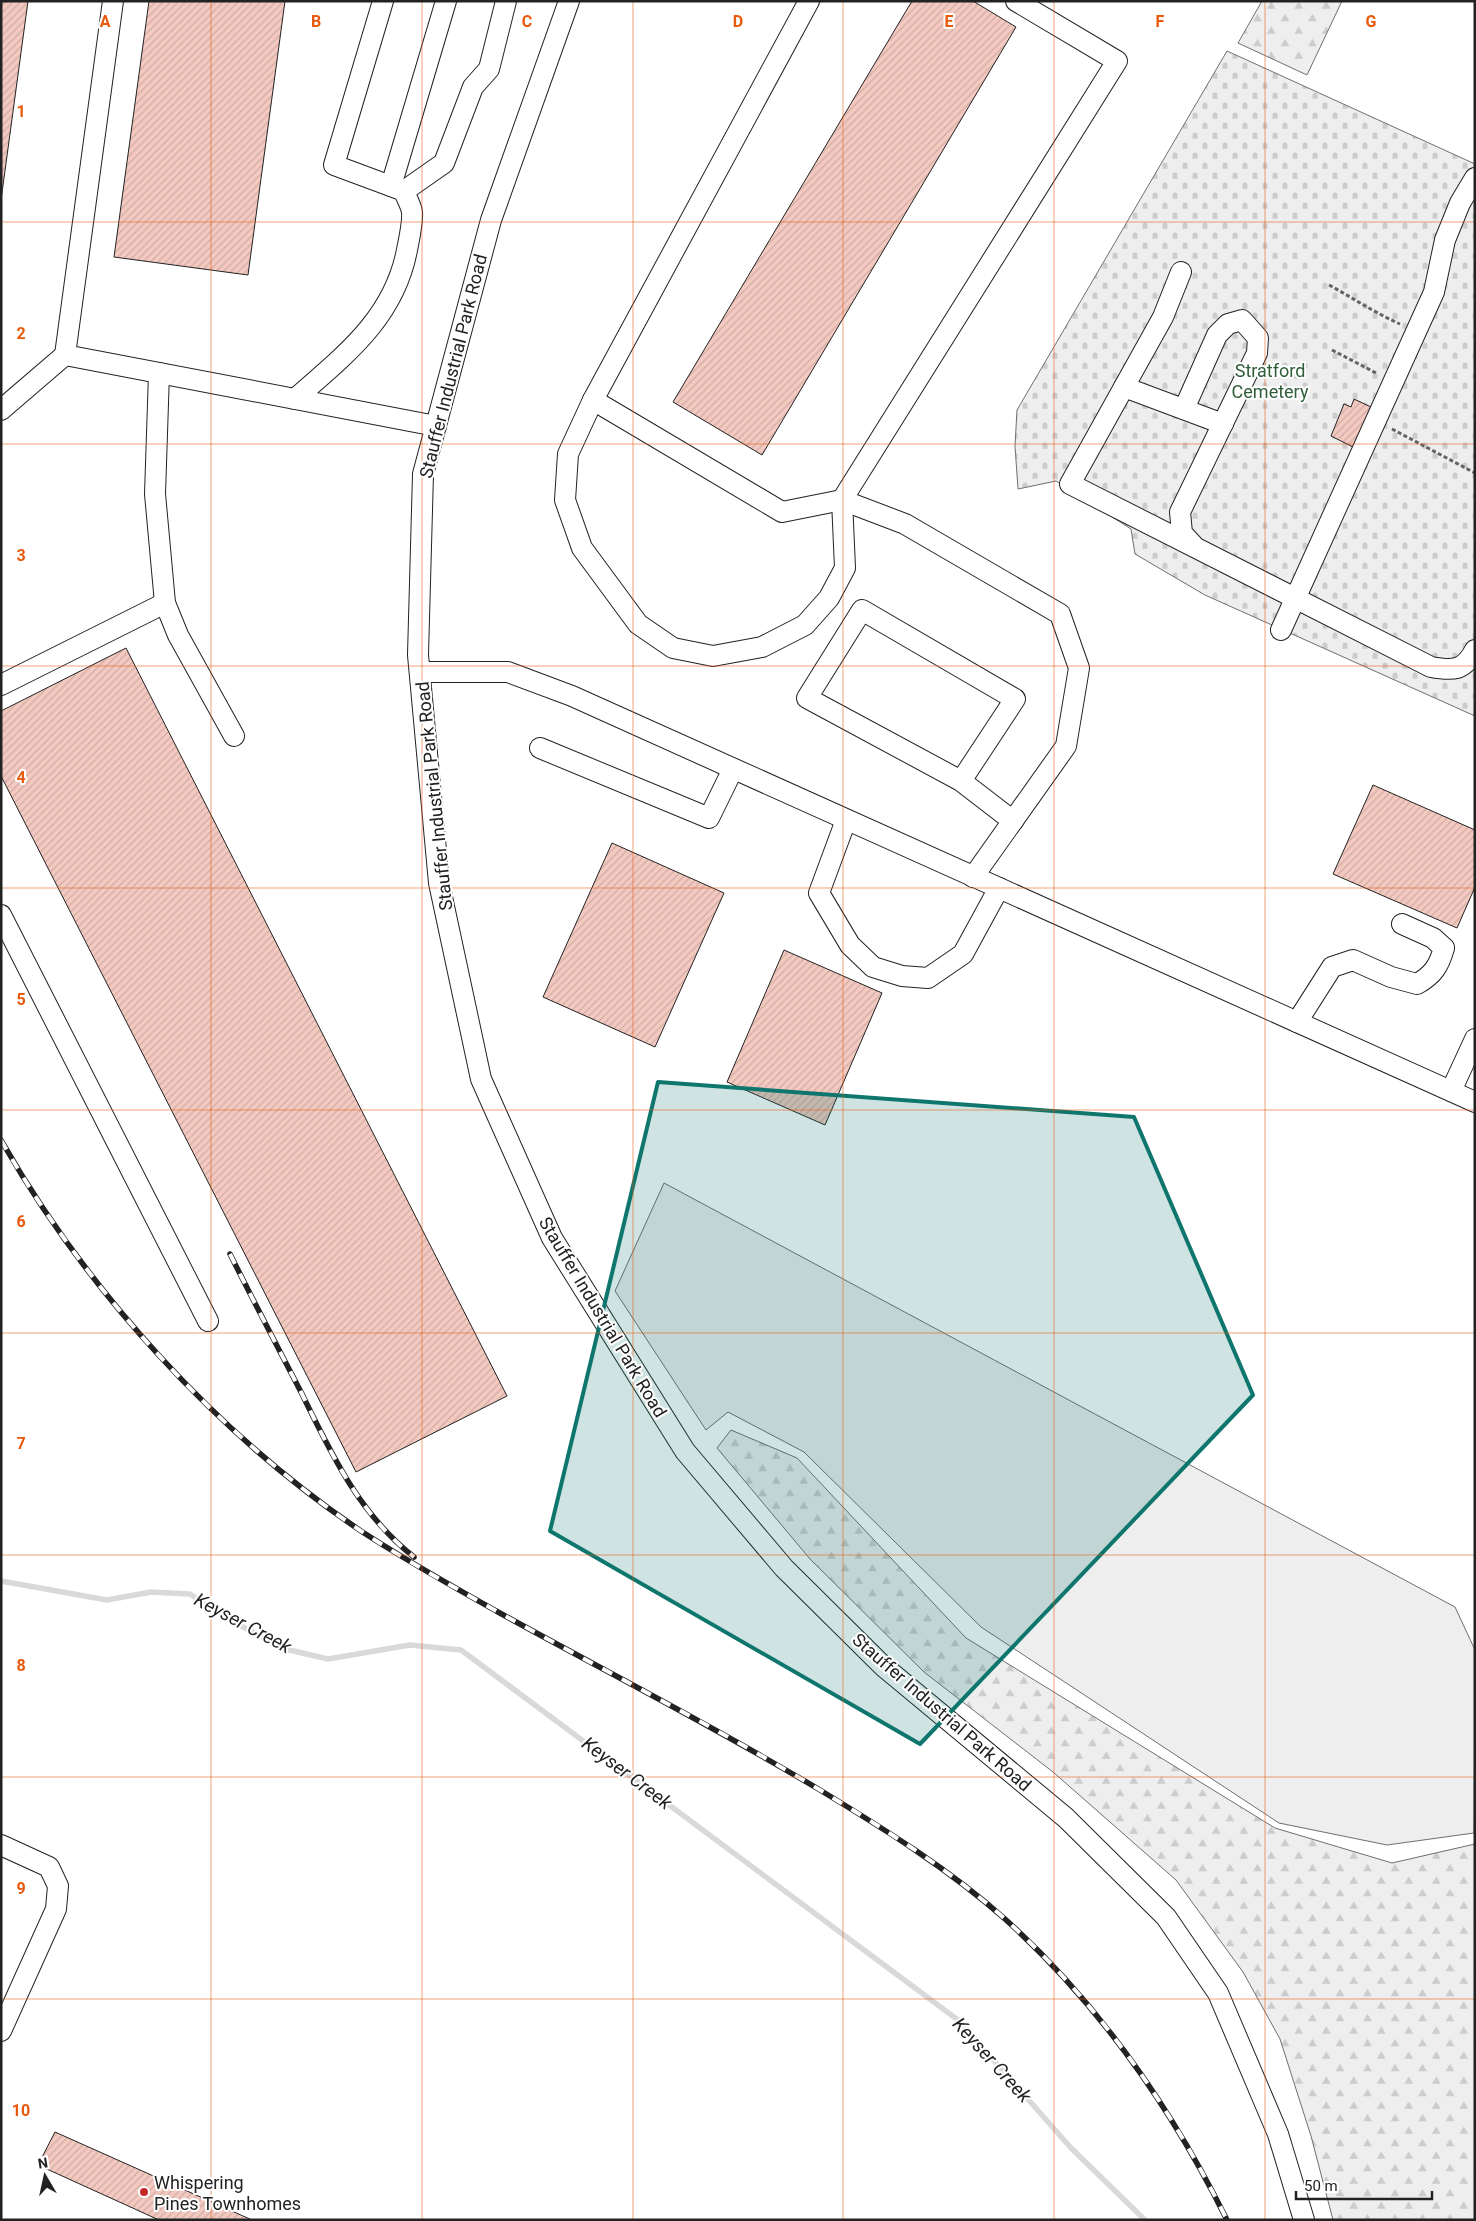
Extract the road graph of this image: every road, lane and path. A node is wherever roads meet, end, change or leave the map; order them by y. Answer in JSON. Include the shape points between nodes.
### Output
{"nodes":[{"id":1,"x":113,"y":1,"type":"edge"},
{"id":2,"x":383,"y":1,"type":"edge"},
{"id":3,"x":446,"y":1,"type":"edge"},
{"id":4,"x":569,"y":1,"type":"edge"},
{"id":5,"x":809,"y":1,"type":"edge"},
{"id":6,"x":1016,"y":1,"type":"edge"},
{"id":7,"x":501,"y":2,"type":"edge"},
{"id":8,"x":1475,"y":178,"type":"edge"},
{"id":9,"x":397,"y":188,"type":"junction"},
{"id":10,"x":1181,"y":272,"type":"dead end"},
{"id":11,"x":1329,"y":285,"type":"dead end"},
{"id":12,"x":1417,"y":331,"type":"junction"},
{"id":13,"x":1332,"y":350,"type":"dead end"},
{"id":14,"x":65,"y":355,"type":"junction"},
{"id":15,"x":158,"y":373,"type":"junction"},
{"id":16,"x":1394,"y":382,"type":"junction"},
{"id":17,"x":1124,"y":387,"type":"junction"},
{"id":18,"x":295,"y":399,"type":"junction"},
{"id":19,"x":593,"y":400,"type":"junction"},
{"id":20,"x":1184,"y":409,"type":"junction"},
{"id":21,"x":1,"y":410,"type":"edge"},
{"id":22,"x":1376,"y":421,"type":"junction"},
{"id":23,"x":1223,"y":424,"type":"junction"},
{"id":24,"x":436,"y":426,"type":"junction"},
{"id":25,"x":1475,"y":473,"type":"edge"},
{"id":26,"x":842,"y":500,"type":"junction"},
{"id":27,"x":1192,"y":545,"type":"junction"},
{"id":28,"x":1297,"y":599,"type":"junction"},
{"id":29,"x":165,"y":603,"type":"junction"},
{"id":30,"x":1282,"y":630,"type":"dead end"},
{"id":31,"x":1475,"y":650,"type":"edge"},
{"id":32,"x":420,"y":672,"type":"junction"},
{"id":33,"x":1,"y":686,"type":"edge"},
{"id":34,"x":234,"y":736,"type":"dead end"},
{"id":35,"x":540,"y":748,"type":"dead end"},
{"id":36,"x":733,"y":769,"type":"junction"},
{"id":37,"x":961,"y":781,"type":"junction"},
{"id":38,"x":846,"y":820,"type":"junction"},
{"id":39,"x":1013,"y":821,"type":"junction"},
{"id":40,"x":973,"y":877,"type":"junction"},
{"id":41,"x":999,"y":888,"type":"junction"},
{"id":42,"x":1,"y":916,"type":"edge"},
{"id":43,"x":1402,"y":924,"type":"dead end"},
{"id":44,"x":1297,"y":1022,"type":"junction"},
{"id":45,"x":1475,"y":1039,"type":"edge"},
{"id":46,"x":1451,"y":1091,"type":"junction"},
{"id":47,"x":1475,"y":1102,"type":"edge"},
{"id":48,"x":208,"y":1321,"type":"dead end"},
{"id":49,"x":1,"y":1845,"type":"edge"},
{"id":50,"x":1,"y":2031,"type":"edge"},
{"id":51,"x":1304,"y":2220,"type":"edge"}],
"edges":[{"from":1,"to":14,"type":"street"},
{"from":2,"to":9,"type":"street","via":[[334,164]]},
{"from":3,"to":9,"type":"street"},
{"from":4,"to":24,"type":"street","name":"Stauffer Industrial Park Road","via":[[491,220]]},
{"from":5,"to":19,"type":"street"},
{"from":6,"to":26,"type":"street","via":[[1117,61]]},
{"from":7,"to":9,"type":"street","via":[[489,69],[473,87],[444,163]]},
{"from":8,"to":12,"type":"street","via":[[1460,203],[1446,240],[1434,292]]},
{"from":9,"to":18,"type":"street","via":[[412,212],[403,269],[391,298],[377,320],[349,351]]},
{"from":10,"to":17,"type":"street","via":[[1163,317]]},
{"from":11,"to":12,"type":"path","via":[[1364,303],[1376,314]]},
{"from":12,"to":16,"type":"street"},
{"from":13,"to":16,"type":"path"},
{"from":14,"to":15,"type":"street"},
{"from":14,"to":21,"type":"street"},
{"from":15,"to":18,"type":"street"},
{"from":15,"to":29,"type":"street","via":[[155,494]]},
{"from":16,"to":22,"type":"street"},
{"from":17,"to":20,"type":"street"},
{"from":17,"to":27,"type":"street","via":[[1070,484]]},
{"from":18,"to":24,"type":"street"},
{"from":19,"to":26,"type":"street","via":[[782,512]]},
{"from":19,"to":26,"type":"street","via":[[568,454],[565,500],[582,548],[638,624],[673,648],[713,656],[762,647],[805,625],[829,598],[845,568]]},
{"from":20,"to":23,"type":"street"},
{"from":20,"to":23,"type":"street","via":[[1217,335],[1228,324],[1242,320],[1258,338],[1257,353]]},
{"from":22,"to":25,"type":"path"},
{"from":22,"to":28,"type":"street"},
{"from":23,"to":27,"type":"street","via":[[1180,512],[1182,533]]},
{"from":24,"to":32,"type":"street","name":"Stauffer Industrial Park Road","via":[[423,474]]},
{"from":26,"to":39,"type":"street","via":[[906,524],[1060,614],[1080,668],[1066,746]]},
{"from":27,"to":28,"type":"street"},
{"from":28,"to":30,"type":"street"},
{"from":28,"to":31,"type":"street","via":[[1431,667],[1451,671],[1469,662]]},
{"from":29,"to":33,"type":"street"},
{"from":29,"to":34,"type":"street","via":[[178,636]]},
{"from":32,"to":36,"type":"street","via":[[508,672],[572,696]]},
{"from":32,"to":51,"type":"street","name":"Stauffer Industrial Park Road","via":[[439,883],[481,1079],[552,1238],[685,1451],[784,1568],[883,1666],[1066,1818],[1166,1917],[1218,1993],[1278,2134]]},
{"from":35,"to":36,"type":"street","via":[[709,818]]},
{"from":36,"to":38,"type":"street"},
{"from":37,"to":37,"type":"street","via":[[807,698],[862,610],[1016,699]]},
{"from":37,"to":39,"type":"street"},
{"from":38,"to":40,"type":"street"},
{"from":38,"to":41,"type":"street","via":[[819,894],[850,944],[873,966],[902,976],[928,978],[962,954]]},
{"from":39,"to":40,"type":"street"},
{"from":40,"to":41,"type":"street"},
{"from":41,"to":44,"type":"street"},
{"from":42,"to":48,"type":"street"},
{"from":43,"to":44,"type":"street","via":[[1433,938],[1444,948],[1431,976],[1417,984],[1353,960],[1339,964],[1332,967]]},
{"from":44,"to":46,"type":"street"},
{"from":45,"to":46,"type":"street"},
{"from":46,"to":47,"type":"street"},
{"from":49,"to":50,"type":"street","via":[[49,1867],[58,1886],[56,1909]]}]}
